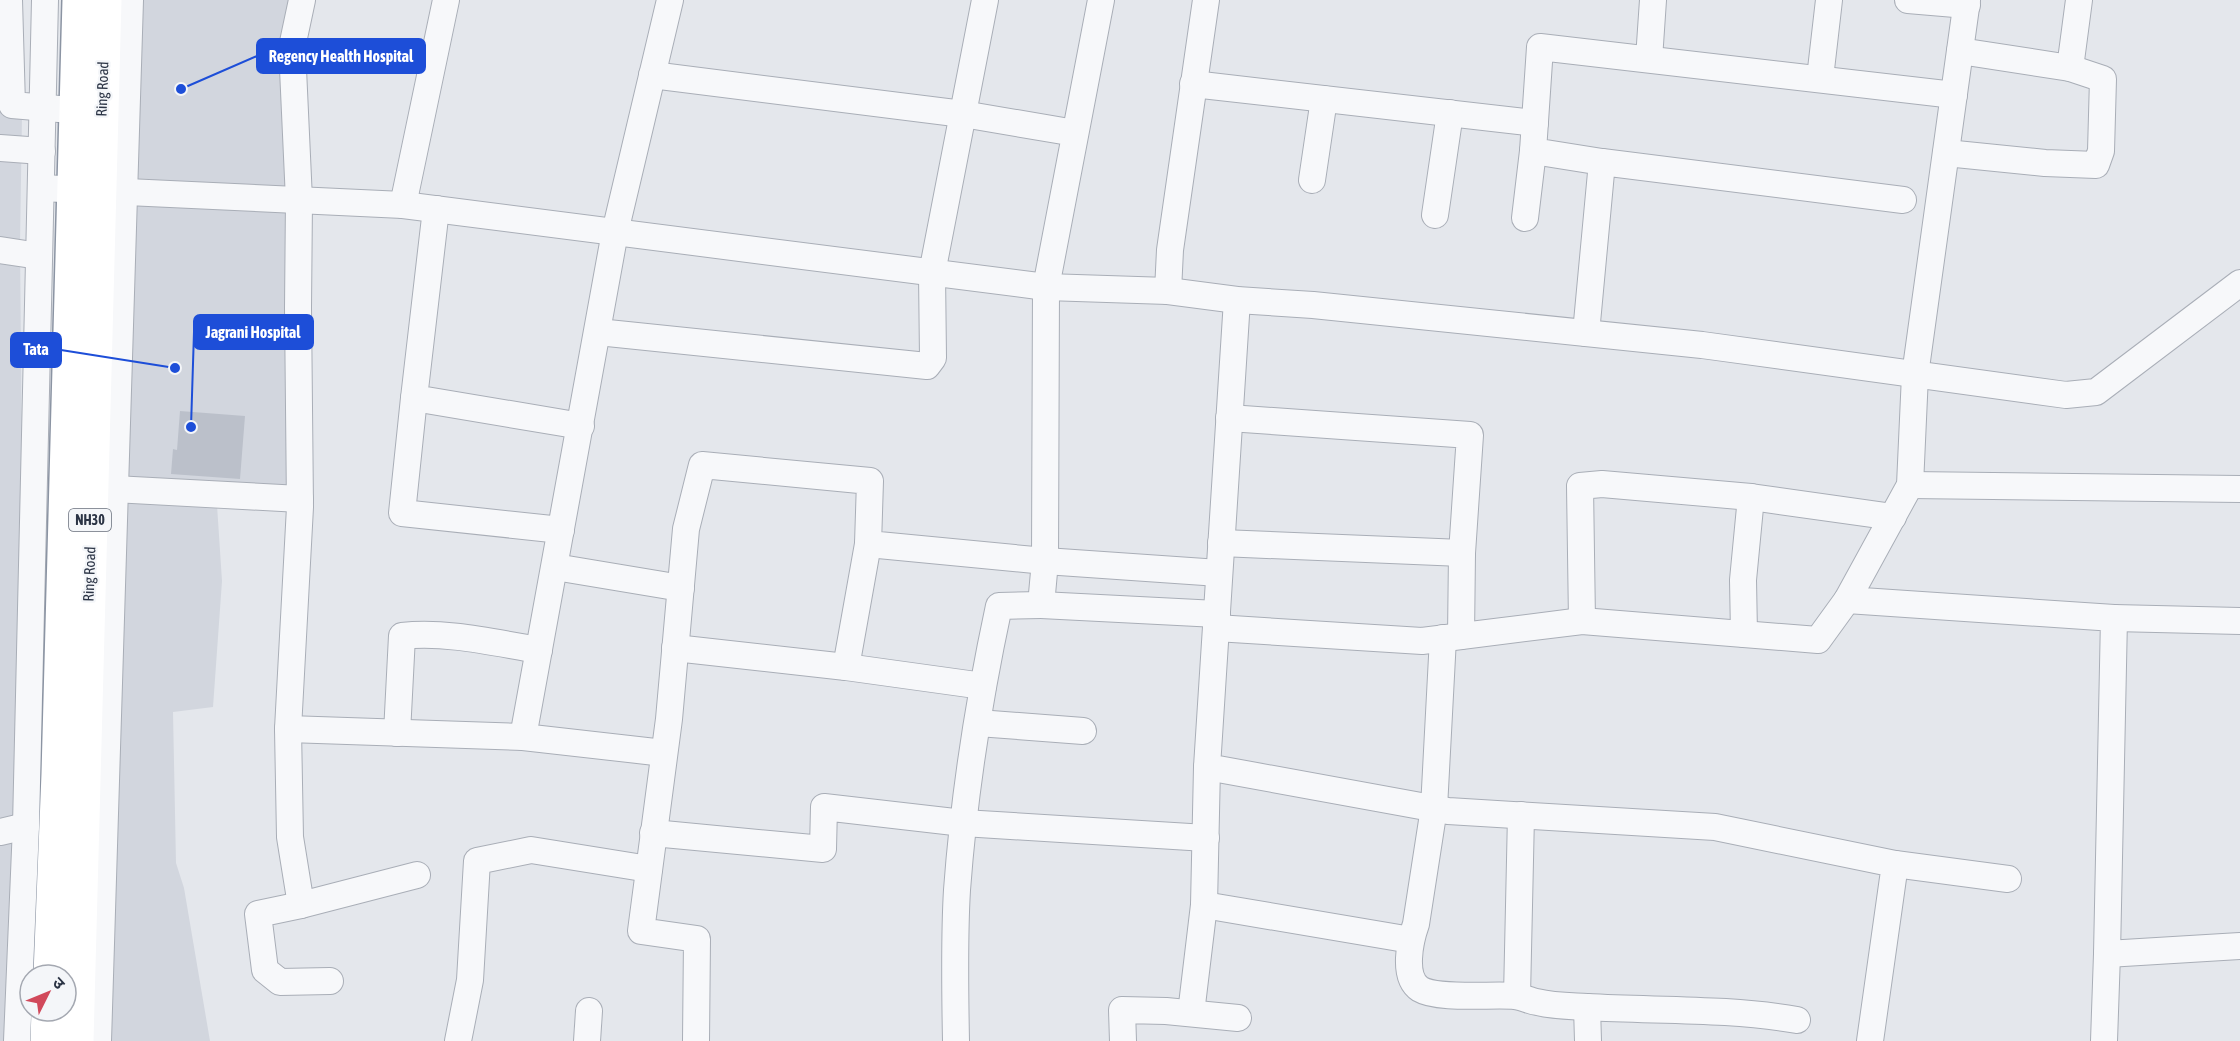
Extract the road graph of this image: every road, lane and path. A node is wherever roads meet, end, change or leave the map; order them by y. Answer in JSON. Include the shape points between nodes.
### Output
{"nodes":[{"id":1,"x":9,"y":0,"type":"edge"},
{"id":2,"x":45,"y":0,"type":"edge"},
{"id":3,"x":79,"y":0,"type":"edge"},
{"id":4,"x":105,"y":0,"type":"edge"},
{"id":5,"x":130,"y":0,"type":"edge"},
{"id":6,"x":302,"y":0,"type":"edge"},
{"id":7,"x":446,"y":0,"type":"edge"},
{"id":8,"x":670,"y":0,"type":"edge"},
{"id":9,"x":1101,"y":0,"type":"edge"},
{"id":10,"x":1206,"y":0,"type":"edge"},
{"id":11,"x":1653,"y":0,"type":"edge"},
{"id":12,"x":1829,"y":0,"type":"edge"},
{"id":13,"x":1908,"y":0,"type":"edge"},
{"id":14,"x":2079,"y":0,"type":"edge"},
{"id":15,"x":978,"y":1,"type":"edge"},
{"id":16,"x":1967,"y":2,"type":"edge"},
{"id":17,"x":1960,"y":51,"type":"junction"},
{"id":18,"x":1649,"y":59,"type":"junction"},
{"id":19,"x":2070,"y":68,"type":"junction"},
{"id":20,"x":652,"y":75,"type":"junction"},
{"id":21,"x":1820,"y":78,"type":"junction"},
{"id":22,"x":1193,"y":84,"type":"junction"},
{"id":23,"x":1954,"y":95,"type":"junction"},
{"id":24,"x":1324,"y":99,"type":"junction"},
{"id":25,"x":6,"y":105,"type":"edge"},
{"id":26,"x":43,"y":108,"type":"junction"},
{"id":27,"x":76,"y":110,"type":"junction"},
{"id":28,"x":1450,"y":113,"type":"junction"},
{"id":29,"x":963,"y":114,"type":"junction"},
{"id":30,"x":1535,"y":123,"type":"junction"},
{"id":31,"x":1075,"y":133,"type":"junction"},
{"id":32,"x":0,"y":148,"type":"edge"},
{"id":33,"x":42,"y":151,"type":"junction"},
{"id":34,"x":1533,"y":151,"type":"junction"},
{"id":35,"x":1946,"y":153,"type":"junction"},
{"id":36,"x":1602,"y":162,"type":"junction"},
{"id":37,"x":1312,"y":180,"type":"dead end"},
{"id":38,"x":41,"y":188,"type":"junction"},
{"id":39,"x":99,"y":191,"type":"junction"},
{"id":40,"x":299,"y":200,"type":"junction"},
{"id":41,"x":1903,"y":200,"type":"dead end"},
{"id":42,"x":403,"y":204,"type":"junction"},
{"id":43,"x":436,"y":209,"type":"junction"},
{"id":44,"x":1435,"y":214,"type":"dead end"},
{"id":45,"x":1525,"y":218,"type":"dead end"},
{"id":46,"x":615,"y":232,"type":"junction"},
{"id":47,"x":0,"y":250,"type":"edge"},
{"id":48,"x":39,"y":256,"type":"junction"},
{"id":49,"x":932,"y":273,"type":"junction"},
{"id":50,"x":2240,"y":283,"type":"edge"},
{"id":51,"x":1046,"y":287,"type":"junction"},
{"id":52,"x":1168,"y":291,"type":"junction"},
{"id":53,"x":1237,"y":300,"type":"junction"},
{"id":54,"x":598,"y":332,"type":"junction"},
{"id":55,"x":1586,"y":333,"type":"junction"},
{"id":56,"x":1915,"y":375,"type":"junction"},
{"id":57,"x":414,"y":398,"type":"junction"},
{"id":58,"x":1229,"y":418,"type":"junction"},
{"id":59,"x":581,"y":426,"type":"junction"},
{"id":60,"x":1910,"y":485,"type":"junction"},
{"id":61,"x":114,"y":489,"type":"junction"},
{"id":62,"x":2240,"y":489,"type":"edge"},
{"id":63,"x":1751,"y":497,"type":"junction"},
{"id":64,"x":300,"y":499,"type":"junction"},
{"id":65,"x":1893,"y":517,"type":"junction"},
{"id":66,"x":561,"y":530,"type":"junction"},
{"id":67,"x":1221,"y":543,"type":"junction"},
{"id":68,"x":868,"y":544,"type":"junction"},
{"id":69,"x":1462,"y":553,"type":"junction"},
{"id":70,"x":1045,"y":561,"type":"junction"},
{"id":71,"x":555,"y":567,"type":"junction"},
{"id":72,"x":1219,"y":573,"type":"junction"},
{"id":73,"x":681,"y":588,"type":"junction"},
{"id":74,"x":1847,"y":600,"type":"junction"},
{"id":75,"x":1041,"y":606,"type":"junction"},
{"id":76,"x":2114,"y":618,"type":"junction"},
{"id":77,"x":1216,"y":621,"type":"junction"},
{"id":78,"x":1582,"y":621,"type":"junction"},
{"id":79,"x":2240,"y":621,"type":"edge"},
{"id":80,"x":1744,"y":634,"type":"junction"},
{"id":81,"x":1452,"y":637,"type":"junction"},
{"id":82,"x":675,"y":648,"type":"junction"},
{"id":83,"x":539,"y":650,"type":"junction"},
{"id":84,"x":846,"y":667,"type":"junction"},
{"id":85,"x":983,"y":686,"type":"junction"},
{"id":86,"x":978,"y":723,"type":"junction"},
{"id":87,"x":288,"y":729,"type":"junction"},
{"id":88,"x":1083,"y":731,"type":"dead end"},
{"id":89,"x":397,"y":733,"type":"junction"},
{"id":90,"x":523,"y":737,"type":"junction"},
{"id":91,"x":664,"y":753,"type":"junction"},
{"id":92,"x":1207,"y":767,"type":"junction"},
{"id":93,"x":1434,"y":808,"type":"junction"},
{"id":94,"x":1521,"y":815,"type":"junction"},
{"id":95,"x":963,"y":823,"type":"junction"},
{"id":96,"x":26,"y":826,"type":"junction"},
{"id":97,"x":0,"y":832,"type":"edge"},
{"id":98,"x":654,"y":833,"type":"junction"},
{"id":99,"x":1206,"y":838,"type":"junction"},
{"id":100,"x":1894,"y":864,"type":"junction"},
{"id":101,"x":649,"y":869,"type":"junction"},
{"id":102,"x":417,"y":875,"type":"dead end"},
{"id":103,"x":2008,"y":879,"type":"dead end"},
{"id":104,"x":301,"y":905,"type":"junction"},
{"id":105,"x":1204,"y":905,"type":"junction"},
{"id":106,"x":1411,"y":940,"type":"junction"},
{"id":107,"x":2240,"y":946,"type":"edge"},
{"id":108,"x":2107,"y":954,"type":"junction"},
{"id":109,"x":50,"y":963,"type":"edge"},
{"id":110,"x":330,"y":981,"type":"dead end"},
{"id":111,"x":1517,"y":996,"type":"junction"},
{"id":112,"x":1587,"y":1007,"type":"junction"},
{"id":113,"x":589,"y":1011,"type":"dead end"},
{"id":114,"x":1191,"y":1013,"type":"junction"},
{"id":115,"x":1238,"y":1018,"type":"dead end"},
{"id":116,"x":1797,"y":1020,"type":"dead end"},
{"id":117,"x":48,"y":1023,"type":"edge"},
{"id":118,"x":17,"y":1041,"type":"edge"},
{"id":119,"x":47,"y":1041,"type":"edge"},
{"id":120,"x":77,"y":1041,"type":"edge"},
{"id":121,"x":98,"y":1041,"type":"edge"},
{"id":122,"x":458,"y":1041,"type":"edge"},
{"id":123,"x":587,"y":1041,"type":"edge"},
{"id":124,"x":696,"y":1041,"type":"edge"},
{"id":125,"x":956,"y":1041,"type":"edge"},
{"id":126,"x":1123,"y":1041,"type":"edge"},
{"id":127,"x":1588,"y":1041,"type":"edge"},
{"id":128,"x":1870,"y":1041,"type":"edge"},
{"id":129,"x":2104,"y":1041,"type":"edge"}],
"edges":[{"from":1,"to":25,"type":"street"},
{"from":2,"to":26,"type":"street"},
{"from":3,"to":27,"type":"highway","name":"Ring Road","number":"NH30"},
{"from":4,"to":39,"type":"highway","name":"Ring Road","number":"NH30"},
{"from":5,"to":39,"type":"street"},
{"from":6,"to":40,"type":"street","via":[[292,47]]},
{"from":7,"to":42,"type":"street"},
{"from":8,"to":20,"type":"street"},
{"from":9,"to":31,"type":"street"},
{"from":10,"to":22,"type":"street"},
{"from":11,"to":18,"type":"street"},
{"from":12,"to":21,"type":"street"},
{"from":13,"to":16,"type":"street"},
{"from":14,"to":19,"type":"street"},
{"from":15,"to":29,"type":"street"},
{"from":16,"to":17,"type":"street"},
{"from":17,"to":19,"type":"street"},
{"from":17,"to":23,"type":"street"},
{"from":18,"to":21,"type":"street"},
{"from":18,"to":30,"type":"street","via":[[1540,47]]},
{"from":19,"to":35,"type":"street","via":[[2103,79],[2101,151],[2096,165]]},
{"from":20,"to":29,"type":"street"},
{"from":20,"to":46,"type":"street"},
{"from":21,"to":23,"type":"street"},
{"from":22,"to":24,"type":"street"},
{"from":22,"to":52,"type":"street"},
{"from":23,"to":35,"type":"street"},
{"from":24,"to":28,"type":"street"},
{"from":24,"to":37,"type":"street"},
{"from":25,"to":26,"type":"street"},
{"from":26,"to":27,"type":"street"},
{"from":26,"to":33,"type":"street"},
{"from":27,"to":39,"type":"highway","name":"Ring Road","number":"NH30"},
{"from":28,"to":30,"type":"street"},
{"from":28,"to":44,"type":"street"},
{"from":29,"to":31,"type":"street"},
{"from":29,"to":49,"type":"street"},
{"from":30,"to":34,"type":"street"},
{"from":31,"to":51,"type":"street"},
{"from":32,"to":33,"type":"street"},
{"from":33,"to":38,"type":"street"},
{"from":34,"to":36,"type":"street"},
{"from":34,"to":45,"type":"street"},
{"from":35,"to":56,"type":"street"},
{"from":36,"to":41,"type":"street"},
{"from":36,"to":55,"type":"street"},
{"from":38,"to":39,"type":"street"},
{"from":38,"to":48,"type":"street"},
{"from":39,"to":40,"type":"street"},
{"from":39,"to":61,"type":"street"},
{"from":39,"to":109,"type":"highway","name":"Ring Road","number":"NH30","via":[[58,774]]},
{"from":39,"to":120,"type":"highway","name":"Ring Road","number":"NH30"},
{"from":40,"to":42,"type":"street"},
{"from":40,"to":64,"type":"street"},
{"from":42,"to":43,"type":"street"},
{"from":43,"to":46,"type":"street"},
{"from":43,"to":57,"type":"street"},
{"from":46,"to":49,"type":"street"},
{"from":46,"to":54,"type":"street"},
{"from":47,"to":48,"type":"street"},
{"from":48,"to":96,"type":"street"},
{"from":49,"to":51,"type":"street"},
{"from":49,"to":54,"type":"street","via":[[933,358],[927,366]]},
{"from":50,"to":56,"type":"street","via":[[2096,392],[2066,395]]},
{"from":51,"to":52,"type":"street"},
{"from":51,"to":70,"type":"street"},
{"from":52,"to":53,"type":"street"},
{"from":53,"to":55,"type":"street"},
{"from":53,"to":58,"type":"street"},
{"from":54,"to":59,"type":"street"},
{"from":55,"to":56,"type":"street"},
{"from":56,"to":60,"type":"street"},
{"from":57,"to":59,"type":"street"},
{"from":57,"to":66,"type":"street","via":[[402,513]]},
{"from":58,"to":67,"type":"street"},
{"from":58,"to":69,"type":"street","via":[[1470,435]]},
{"from":59,"to":66,"type":"street"},
{"from":60,"to":62,"type":"street"},
{"from":60,"to":65,"type":"street"},
{"from":61,"to":64,"type":"street"},
{"from":61,"to":121,"type":"street"},
{"from":63,"to":65,"type":"street"},
{"from":63,"to":78,"type":"street","via":[[1602,484],[1580,486]]},
{"from":63,"to":80,"type":"street","via":[[1743,580]]},
{"from":64,"to":87,"type":"street"},
{"from":65,"to":74,"type":"street"},
{"from":66,"to":71,"type":"street"},
{"from":67,"to":69,"type":"street"},
{"from":67,"to":72,"type":"street"},
{"from":68,"to":70,"type":"street"},
{"from":68,"to":73,"type":"street","via":[[870,481],[702,465],[687,529]]},
{"from":68,"to":84,"type":"street"},
{"from":69,"to":81,"type":"street"},
{"from":70,"to":72,"type":"street"},
{"from":70,"to":75,"type":"street"},
{"from":71,"to":73,"type":"street"},
{"from":71,"to":83,"type":"street"},
{"from":72,"to":77,"type":"street"},
{"from":73,"to":82,"type":"street"},
{"from":74,"to":76,"type":"street"},
{"from":74,"to":80,"type":"street","via":[[1818,640]]},
{"from":75,"to":77,"type":"street"},
{"from":75,"to":85,"type":"street","via":[[999,606]]},
{"from":76,"to":79,"type":"street"},
{"from":76,"to":108,"type":"street"},
{"from":77,"to":81,"type":"street","via":[[1422,640]]},
{"from":77,"to":92,"type":"street"},
{"from":78,"to":80,"type":"street"},
{"from":78,"to":81,"type":"street"},
{"from":81,"to":93,"type":"street"},
{"from":82,"to":84,"type":"street"},
{"from":82,"to":91,"type":"street"},
{"from":83,"to":89,"type":"street","via":[[457,638],[402,636]]},
{"from":83,"to":90,"type":"street"},
{"from":84,"to":85,"type":"street"},
{"from":85,"to":86,"type":"street"},
{"from":86,"to":88,"type":"street"},
{"from":86,"to":95,"type":"street"},
{"from":87,"to":89,"type":"street"},
{"from":87,"to":104,"type":"street","via":[[290,837]]},
{"from":89,"to":90,"type":"street"},
{"from":90,"to":91,"type":"street"},
{"from":91,"to":98,"type":"street"},
{"from":92,"to":93,"type":"street"},
{"from":92,"to":99,"type":"street"},
{"from":93,"to":94,"type":"street"},
{"from":93,"to":106,"type":"street"},
{"from":94,"to":100,"type":"street","via":[[1715,826]]},
{"from":94,"to":111,"type":"street"},
{"from":95,"to":98,"type":"street","via":[[824,807],[823,849]]},
{"from":95,"to":99,"type":"street"},
{"from":95,"to":125,"type":"street","via":[[957,892]]},
{"from":96,"to":97,"type":"street"},
{"from":96,"to":118,"type":"street"},
{"from":98,"to":101,"type":"street"},
{"from":99,"to":105,"type":"street"},
{"from":100,"to":103,"type":"street"},
{"from":100,"to":128,"type":"street"},
{"from":101,"to":122,"type":"street","via":[[531,850],[477,861],[470,980]]},
{"from":101,"to":124,"type":"street","via":[[640,931],[697,939]]},
{"from":102,"to":104,"type":"street"},
{"from":104,"to":110,"type":"street","via":[[258,914],[265,970],[280,982]]},
{"from":105,"to":106,"type":"street"},
{"from":105,"to":114,"type":"street"},
{"from":106,"to":111,"type":"street","via":[[1410,971],[1420,989],[1438,994]]},
{"from":107,"to":108,"type":"street"},
{"from":108,"to":129,"type":"street"},
{"from":111,"to":112,"type":"street"},
{"from":112,"to":116,"type":"street","via":[[1756,1013]]},
{"from":112,"to":127,"type":"street"},
{"from":113,"to":123,"type":"street"},
{"from":114,"to":115,"type":"street"},
{"from":114,"to":126,"type":"street","via":[[1122,1010]]},
{"from":117,"to":119,"type":"highway"}]}
